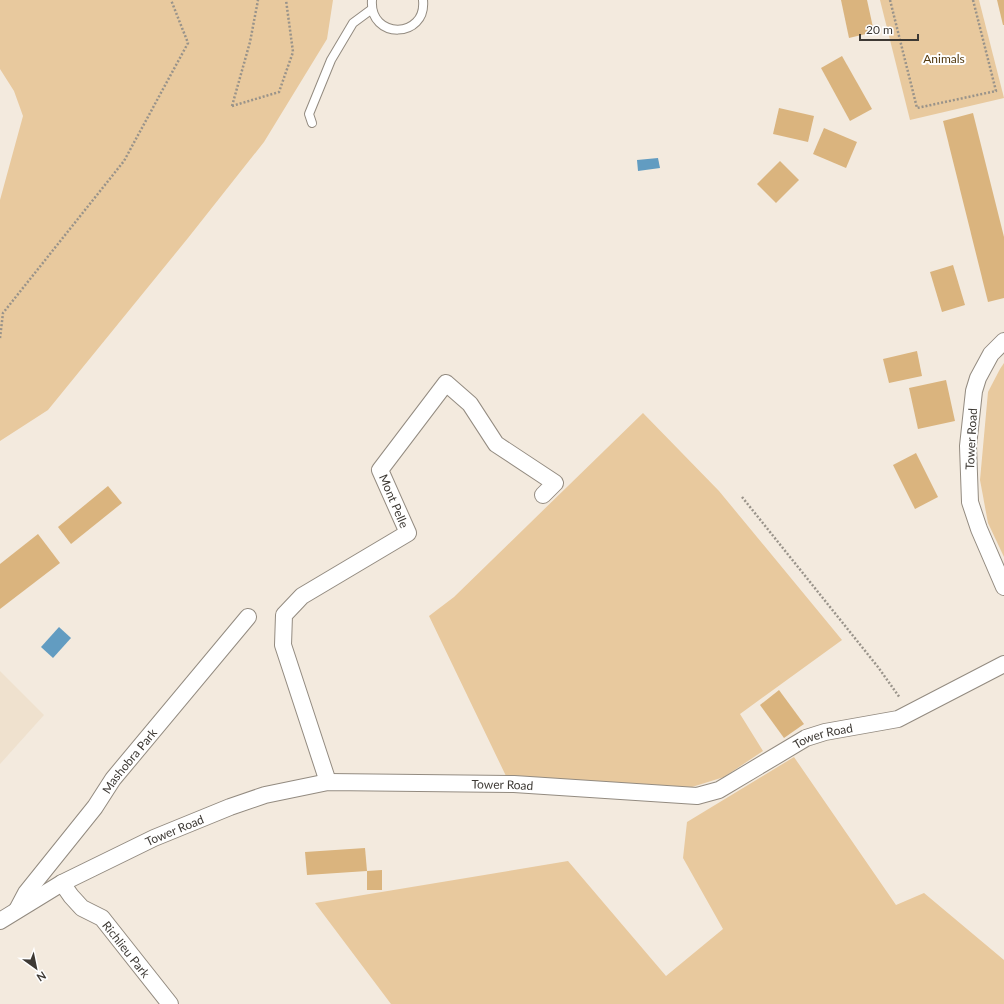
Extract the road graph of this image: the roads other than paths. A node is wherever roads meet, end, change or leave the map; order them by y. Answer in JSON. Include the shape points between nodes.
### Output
{"nodes":[{"id":1,"x":372,"y":0,"type":"edge"},
{"id":2,"x":423,"y":0,"type":"edge"},
{"id":3,"x":372,"y":9,"type":"junction"},
{"id":4,"x":312,"y":123,"type":"dead end"},
{"id":5,"x":1004,"y":341,"type":"edge"},
{"id":6,"x":543,"y":495,"type":"dead end"},
{"id":7,"x":1004,"y":587,"type":"edge"},
{"id":8,"x":248,"y":617,"type":"dead end"},
{"id":9,"x":1004,"y":664,"type":"edge"},
{"id":10,"x":328,"y":782,"type":"junction"},
{"id":11,"x":62,"y":883,"type":"junction"},
{"id":12,"x":18,"y":910,"type":"junction"},
{"id":13,"x":0,"y":921,"type":"edge"},
{"id":14,"x":170,"y":1004,"type":"edge"}],
"edges":[{"from":1,"to":3,"type":"lane"},
{"from":2,"to":3,"type":"lane","via":[[423,10],[419,18],[405,29],[388,29],[375,18]]},
{"from":3,"to":4,"type":"lane","via":[[353,23],[331,60],[309,114]]},
{"from":5,"to":7,"type":"street","name":"Tower Road","via":[[991,354],[978,378],[974,391],[968,446],[970,502]]},
{"from":6,"to":10,"type":"street","name":"Mont Pelle","via":[[555,483],[496,444],[470,404],[446,383],[380,470],[408,533],[302,596],[284,615],[283,645]]},
{"from":8,"to":12,"type":"street","name":"Mashobra Park","via":[[113,779],[95,807],[26,892]]},
{"from":9,"to":10,"type":"street","name":"Tower Road","via":[[898,719],[825,732],[806,738],[719,790],[697,796],[514,784]]},
{"from":10,"to":11,"type":"street","name":"Tower Road","via":[[265,794],[230,807],[154,838]]},
{"from":11,"to":12,"type":"street","name":"Tower Road"},
{"from":11,"to":14,"type":"street","name":"Richlieu Park","via":[[82,908],[102,918]]},
{"from":12,"to":13,"type":"street","name":"Tower Road"}]}
